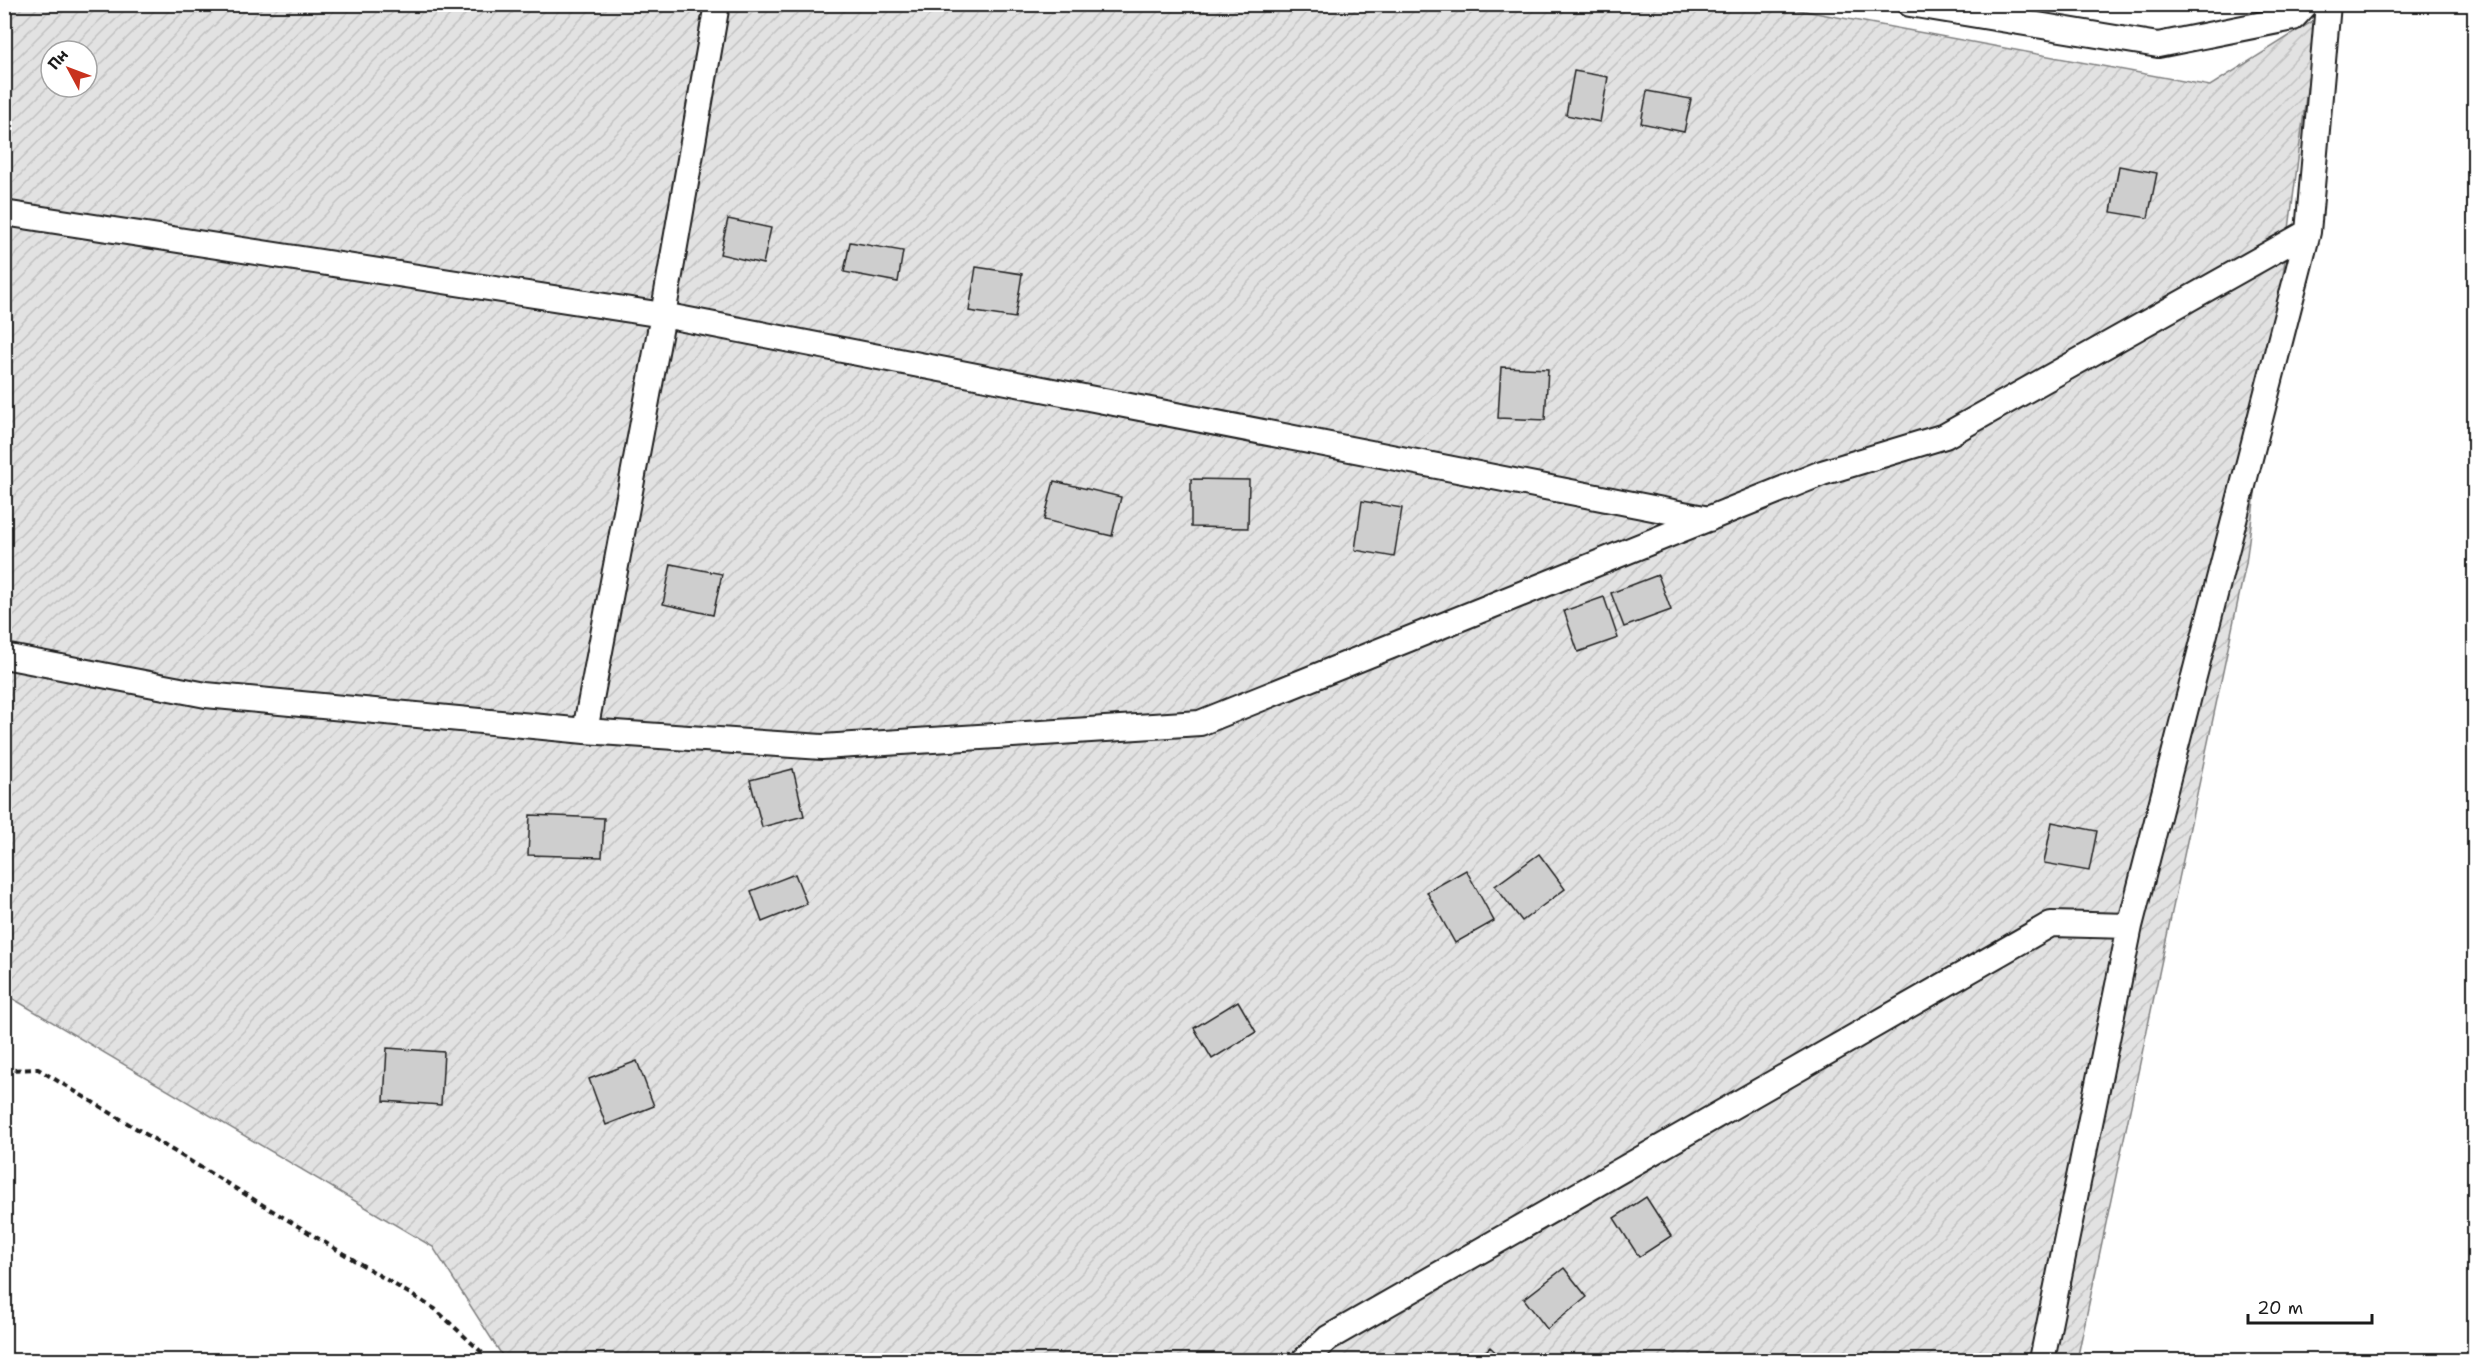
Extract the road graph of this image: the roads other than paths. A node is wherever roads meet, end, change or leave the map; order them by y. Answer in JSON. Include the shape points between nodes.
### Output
{"nodes":[{"id":1,"x":717,"y":4,"type":"edge"},
{"id":2,"x":1910,"y":4,"type":"edge"},
{"id":3,"x":2306,"y":4,"type":"edge"},
{"id":4,"x":2328,"y":4,"type":"edge"},
{"id":5,"x":4,"y":213,"type":"edge"},
{"id":6,"x":2308,"y":232,"type":"junction"},
{"id":7,"x":663,"y":315,"type":"junction"},
{"id":8,"x":1709,"y":519,"type":"junction"},
{"id":9,"x":4,"y":656,"type":"edge"},
{"id":10,"x":585,"y":731,"type":"junction"},
{"id":11,"x":2130,"y":926,"type":"junction"},
{"id":12,"x":1304,"y":1360,"type":"edge"},
{"id":13,"x":2042,"y":1360,"type":"edge"}],
"edges":[{"from":1,"to":7,"type":"lane"},
{"from":2,"to":3,"type":"lane","via":[[2158,45],[2294,18]]},
{"from":4,"to":6,"type":"lane"},
{"from":5,"to":7,"type":"lane"},
{"from":6,"to":8,"type":"lane","via":[[1946,436],[1822,473]]},
{"from":6,"to":11,"type":"lane"},
{"from":7,"to":8,"type":"lane"},
{"from":7,"to":10,"type":"lane"},
{"from":8,"to":10,"type":"lane","via":[[1200,723],[822,747]]},
{"from":9,"to":10,"type":"lane","via":[[206,695]]},
{"from":11,"to":12,"type":"lane","via":[[2051,924],[1328,1338]]},
{"from":11,"to":13,"type":"lane"}]}
